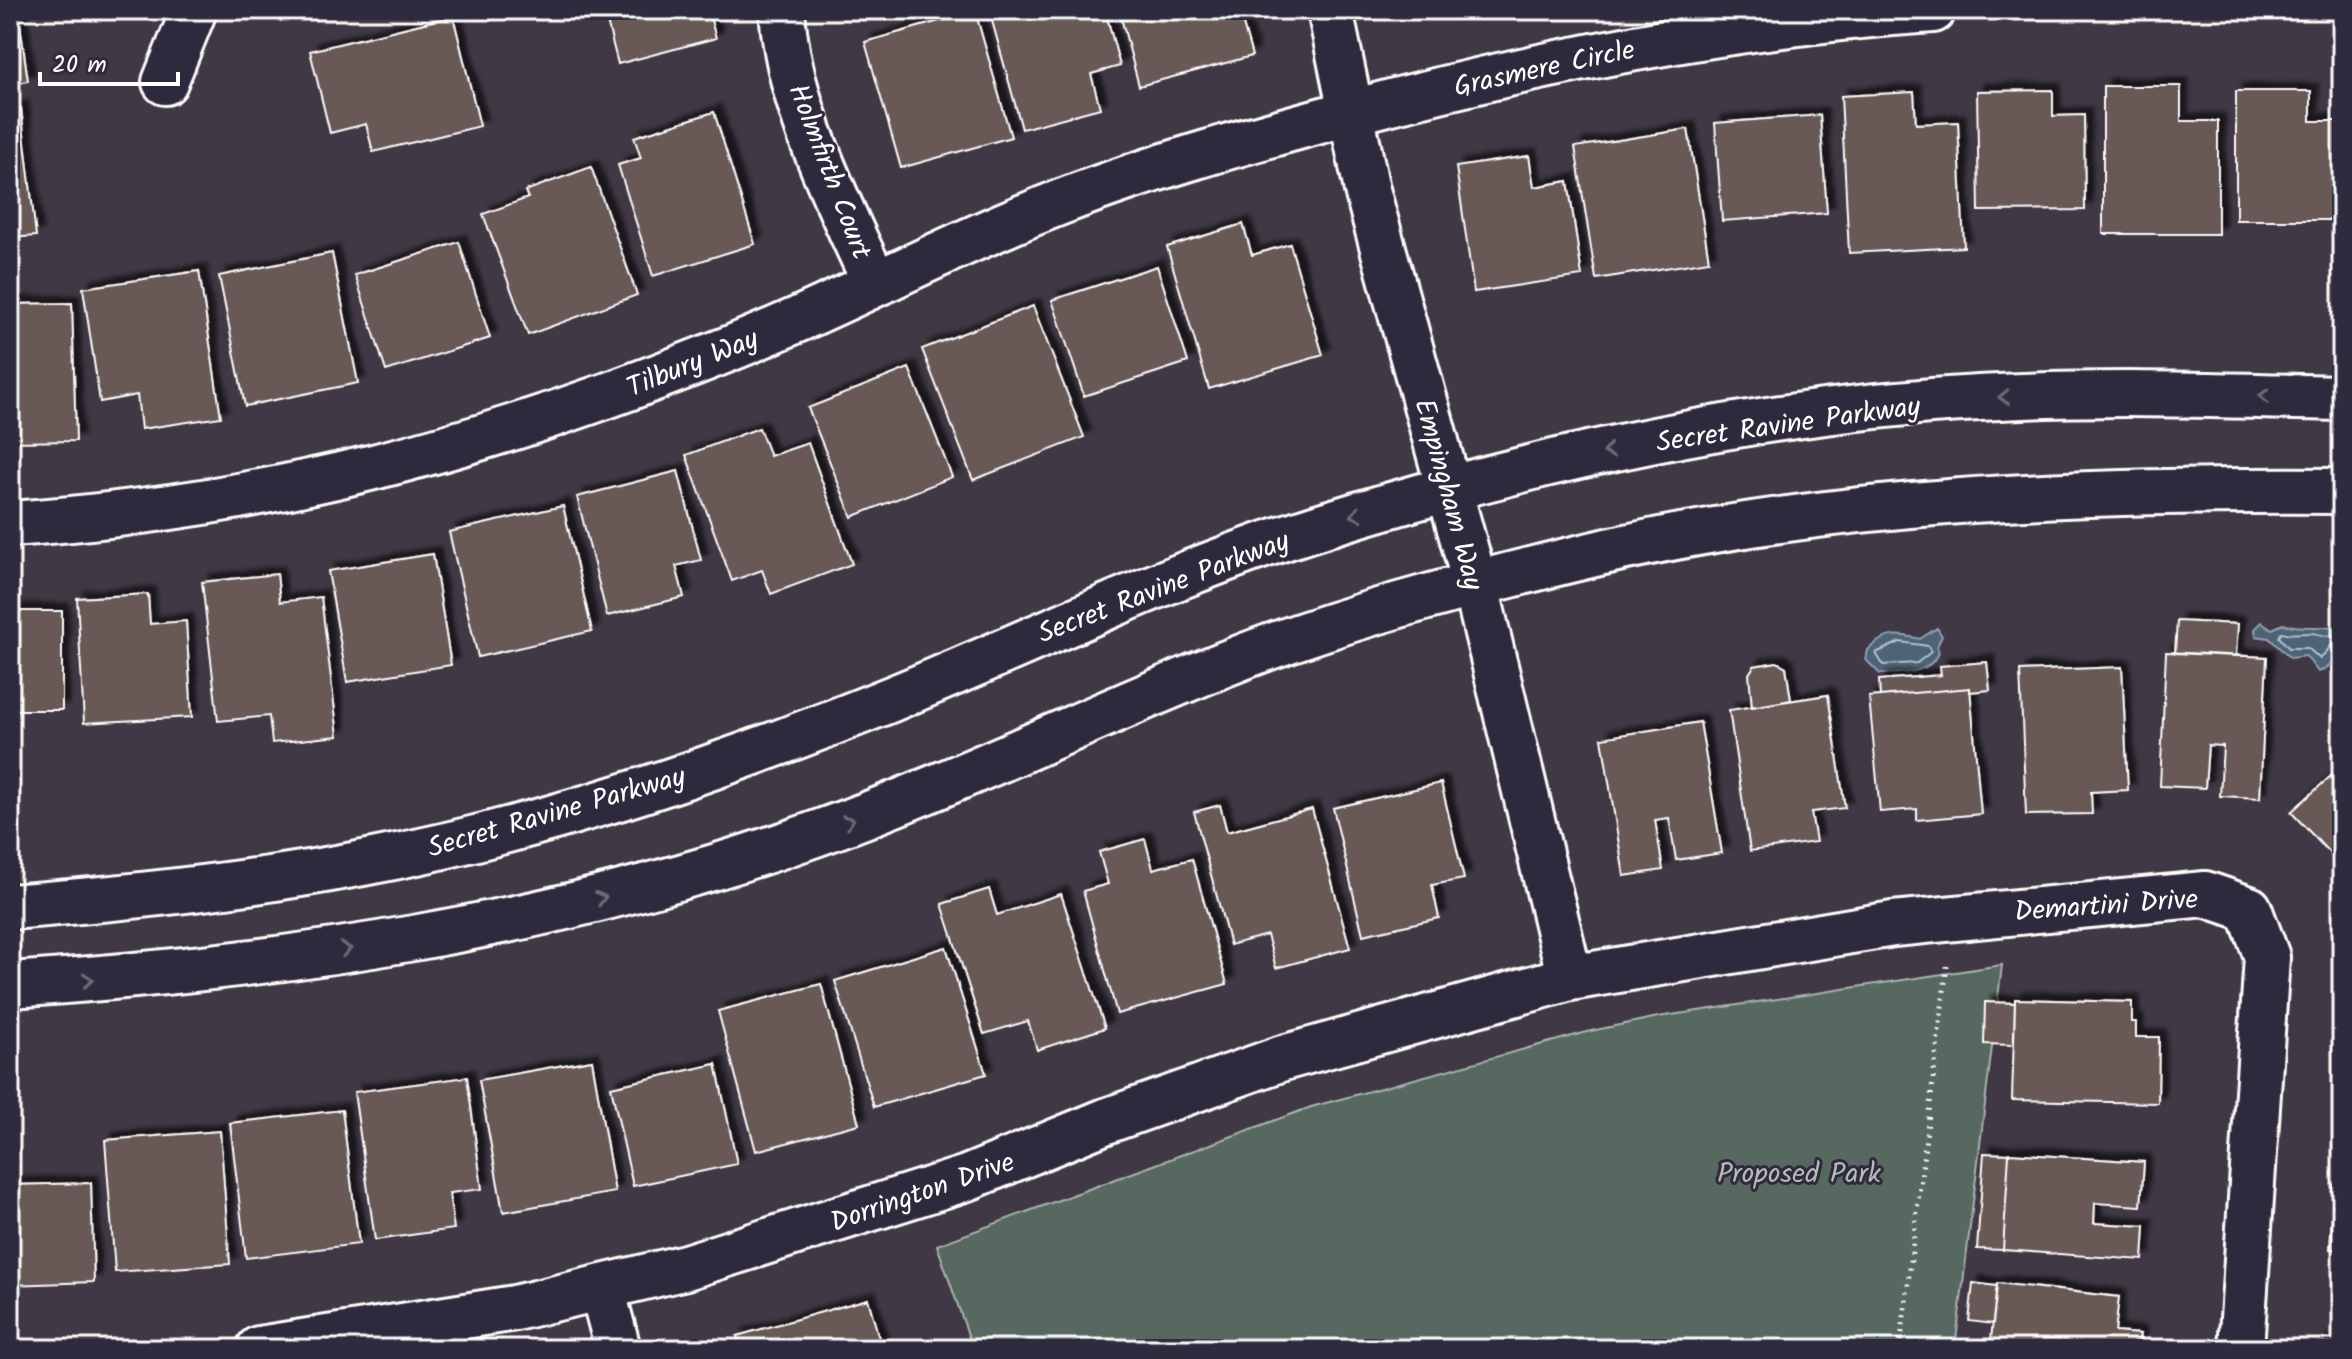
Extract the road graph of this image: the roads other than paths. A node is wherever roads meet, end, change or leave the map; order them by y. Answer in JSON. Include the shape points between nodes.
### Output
{"nodes":[{"id":1,"x":194,"y":10,"type":"edge"},
{"id":2,"x":782,"y":10,"type":"edge"},
{"id":3,"x":1330,"y":10,"type":"edge"},
{"id":4,"x":1933,"y":10,"type":"edge"},
{"id":5,"x":165,"y":82,"type":"dead end"},
{"id":6,"x":1349,"y":113,"type":"junction"},
{"id":7,"x":875,"y":283,"type":"junction"},
{"id":8,"x":2342,"y":398,"type":"edge"},
{"id":9,"x":1448,"y":488,"type":"junction"},
{"id":10,"x":2342,"y":491,"type":"edge"},
{"id":11,"x":10,"y":524,"type":"edge"},
{"id":12,"x":1476,"y":587,"type":"junction"},
{"id":13,"x":10,"y":907,"type":"edge"},
{"id":14,"x":1570,"y":978,"type":"junction"},
{"id":15,"x":10,"y":985,"type":"edge"},
{"id":16,"x":602,"y":1289,"type":"junction"},
{"id":17,"x":259,"y":1349,"type":"edge"},
{"id":18,"x":618,"y":1349,"type":"edge"},
{"id":19,"x":2241,"y":1349,"type":"edge"}],
"edges":[{"from":1,"to":5,"type":"street"},
{"from":2,"to":7,"type":"street","name":"Holmfirth Court","via":[[794,78],[812,136]]},
{"from":3,"to":6,"type":"street","name":"Empingham Way"},
{"from":4,"to":6,"type":"street","name":"Grasmere Circle","via":[[1597,54]]},
{"from":6,"to":7,"type":"street","name":"Tilbury Way","via":[[1148,170]]},
{"from":6,"to":9,"type":"street","name":"Empingham Way"},
{"from":7,"to":11,"type":"street","name":"Tilbury Way","via":[[716,355],[568,412],[436,453],[352,474],[126,515]]},
{"from":8,"to":9,"type":"street","name":"Secret Ravine Parkway","one_way":true,"via":[[2178,394],[1946,401],[1717,430]]},
{"from":9,"to":12,"type":"street","name":"Empingham Way"},
{"from":9,"to":13,"type":"street","name":"Secret Ravine Parkway","one_way":true,"via":[[1195,568],[889,700],[673,779],[575,808],[361,863],[134,898]]},
{"from":10,"to":12,"type":"street","via":[[2196,490],[1862,510],[1577,558]]},
{"from":12,"to":14,"type":"street","name":"Empingham Way"},
{"from":15,"to":12,"type":"street","one_way":true,"via":[[263,961],[428,935],[592,901],[813,835],[1233,660]]},
{"from":14,"to":16,"type":"street","name":"Dorrington Drive","via":[[1283,1058],[952,1183],[834,1223]]},
{"from":14,"to":19,"type":"street","name":"Demartini Drive","via":[[1954,917],[2205,894],[2249,909],[2267,957]]},
{"from":16,"to":17,"type":"street","name":"Dorrington Drive","via":[[409,1327]]},
{"from":16,"to":18,"type":"street"}]}
